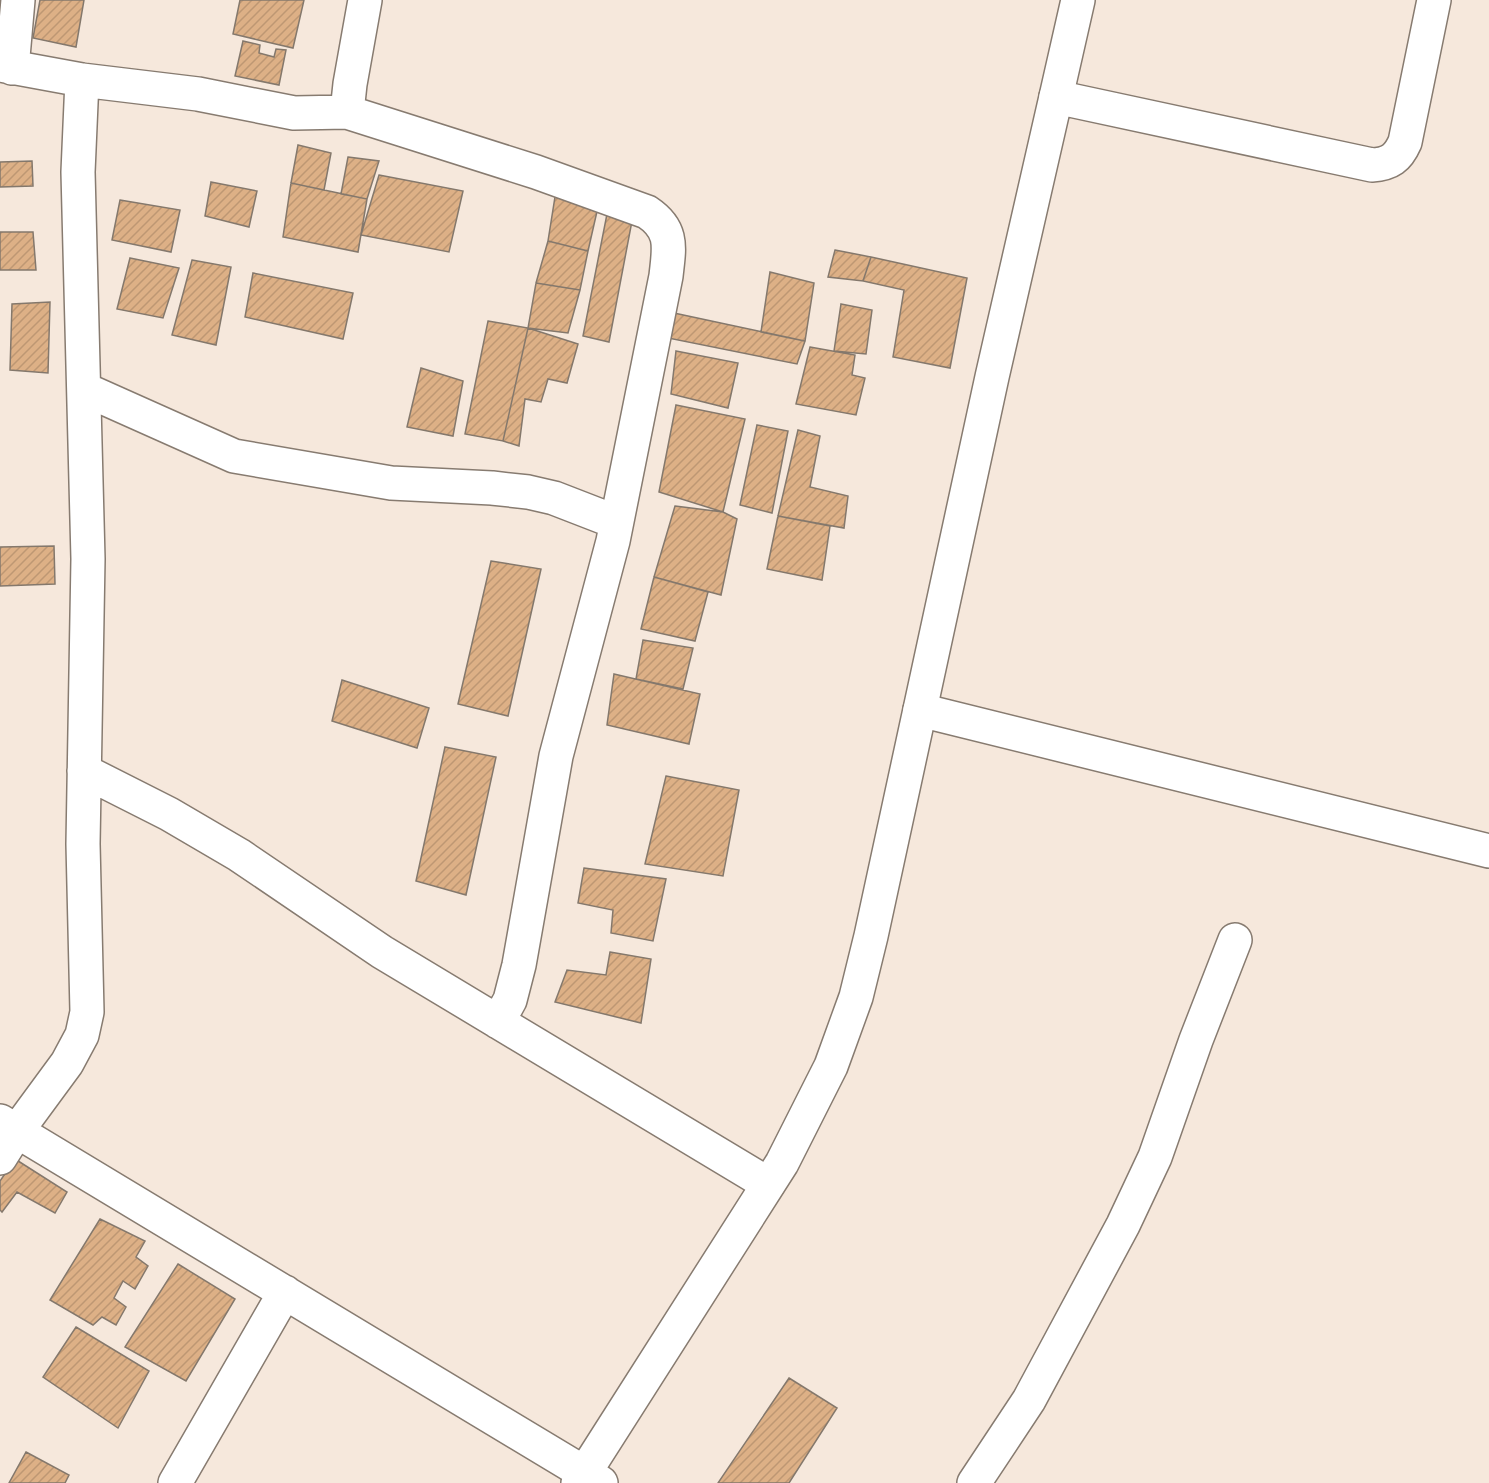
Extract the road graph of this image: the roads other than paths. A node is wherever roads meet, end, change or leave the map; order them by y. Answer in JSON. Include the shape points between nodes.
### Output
{"nodes":[{"id":1,"x":18,"y":0,"type":"edge"},
{"id":2,"x":365,"y":0,"type":"edge"},
{"id":3,"x":1078,"y":0,"type":"edge"},
{"id":4,"x":1434,"y":0,"type":"edge"},
{"id":5,"x":6,"y":67,"type":"edge"},
{"id":6,"x":82,"y":80,"type":"junction"},
{"id":7,"x":1056,"y":97,"type":"junction"},
{"id":8,"x":347,"y":112,"type":"junction"},
{"id":9,"x":84,"y":389,"type":"junction"},
{"id":10,"x":616,"y":522,"type":"junction"},
{"id":11,"x":920,"y":710,"type":"junction"},
{"id":12,"x":84,"y":771,"type":"junction"},
{"id":13,"x":1489,"y":851,"type":"edge"},
{"id":14,"x":1235,"y":940,"type":"dead end"},
{"id":15,"x":498,"y":1022,"type":"junction"},
{"id":16,"x":6,"y":1137,"type":"edge"},
{"id":17,"x":768,"y":1184,"type":"junction"},
{"id":18,"x":285,"y":1292,"type":"junction"},
{"id":19,"x":587,"y":1480,"type":"edge"},
{"id":20,"x":174,"y":1483,"type":"edge"},
{"id":21,"x":974,"y":1483,"type":"edge"}],
"edges":[{"from":1,"to":5,"type":"street"},
{"from":2,"to":8,"type":"street"},
{"from":3,"to":7,"type":"street"},
{"from":4,"to":7,"type":"street","via":[[1405,142],[1400,153],[1382,165]]},
{"from":5,"to":6,"type":"street"},
{"from":6,"to":8,"type":"street","via":[[198,94],[294,113]]},
{"from":6,"to":9,"type":"street","via":[[78,172]]},
{"from":7,"to":11,"type":"street"},
{"from":8,"to":10,"type":"street","via":[[647,212],[664,228],[669,239],[666,276]]},
{"from":9,"to":10,"type":"street","via":[[234,456],[391,483],[528,492]]},
{"from":9,"to":12,"type":"street","via":[[88,559]]},
{"from":10,"to":15,"type":"street","via":[[556,756],[519,965],[510,1000]]},
{"from":11,"to":13,"type":"street"},
{"from":11,"to":17,"type":"street","via":[[856,997],[831,1066]]},
{"from":12,"to":15,"type":"street","via":[[238,855],[382,952]]},
{"from":12,"to":16,"type":"street","via":[[87,1012],[82,1035],[67,1062]]},
{"from":14,"to":21,"type":"street","via":[[1155,1157],[1123,1225],[1029,1400]]},
{"from":15,"to":17,"type":"street"},
{"from":16,"to":18,"type":"street"},
{"from":17,"to":19,"type":"street"},
{"from":18,"to":19,"type":"street"},
{"from":18,"to":20,"type":"street"}]}
